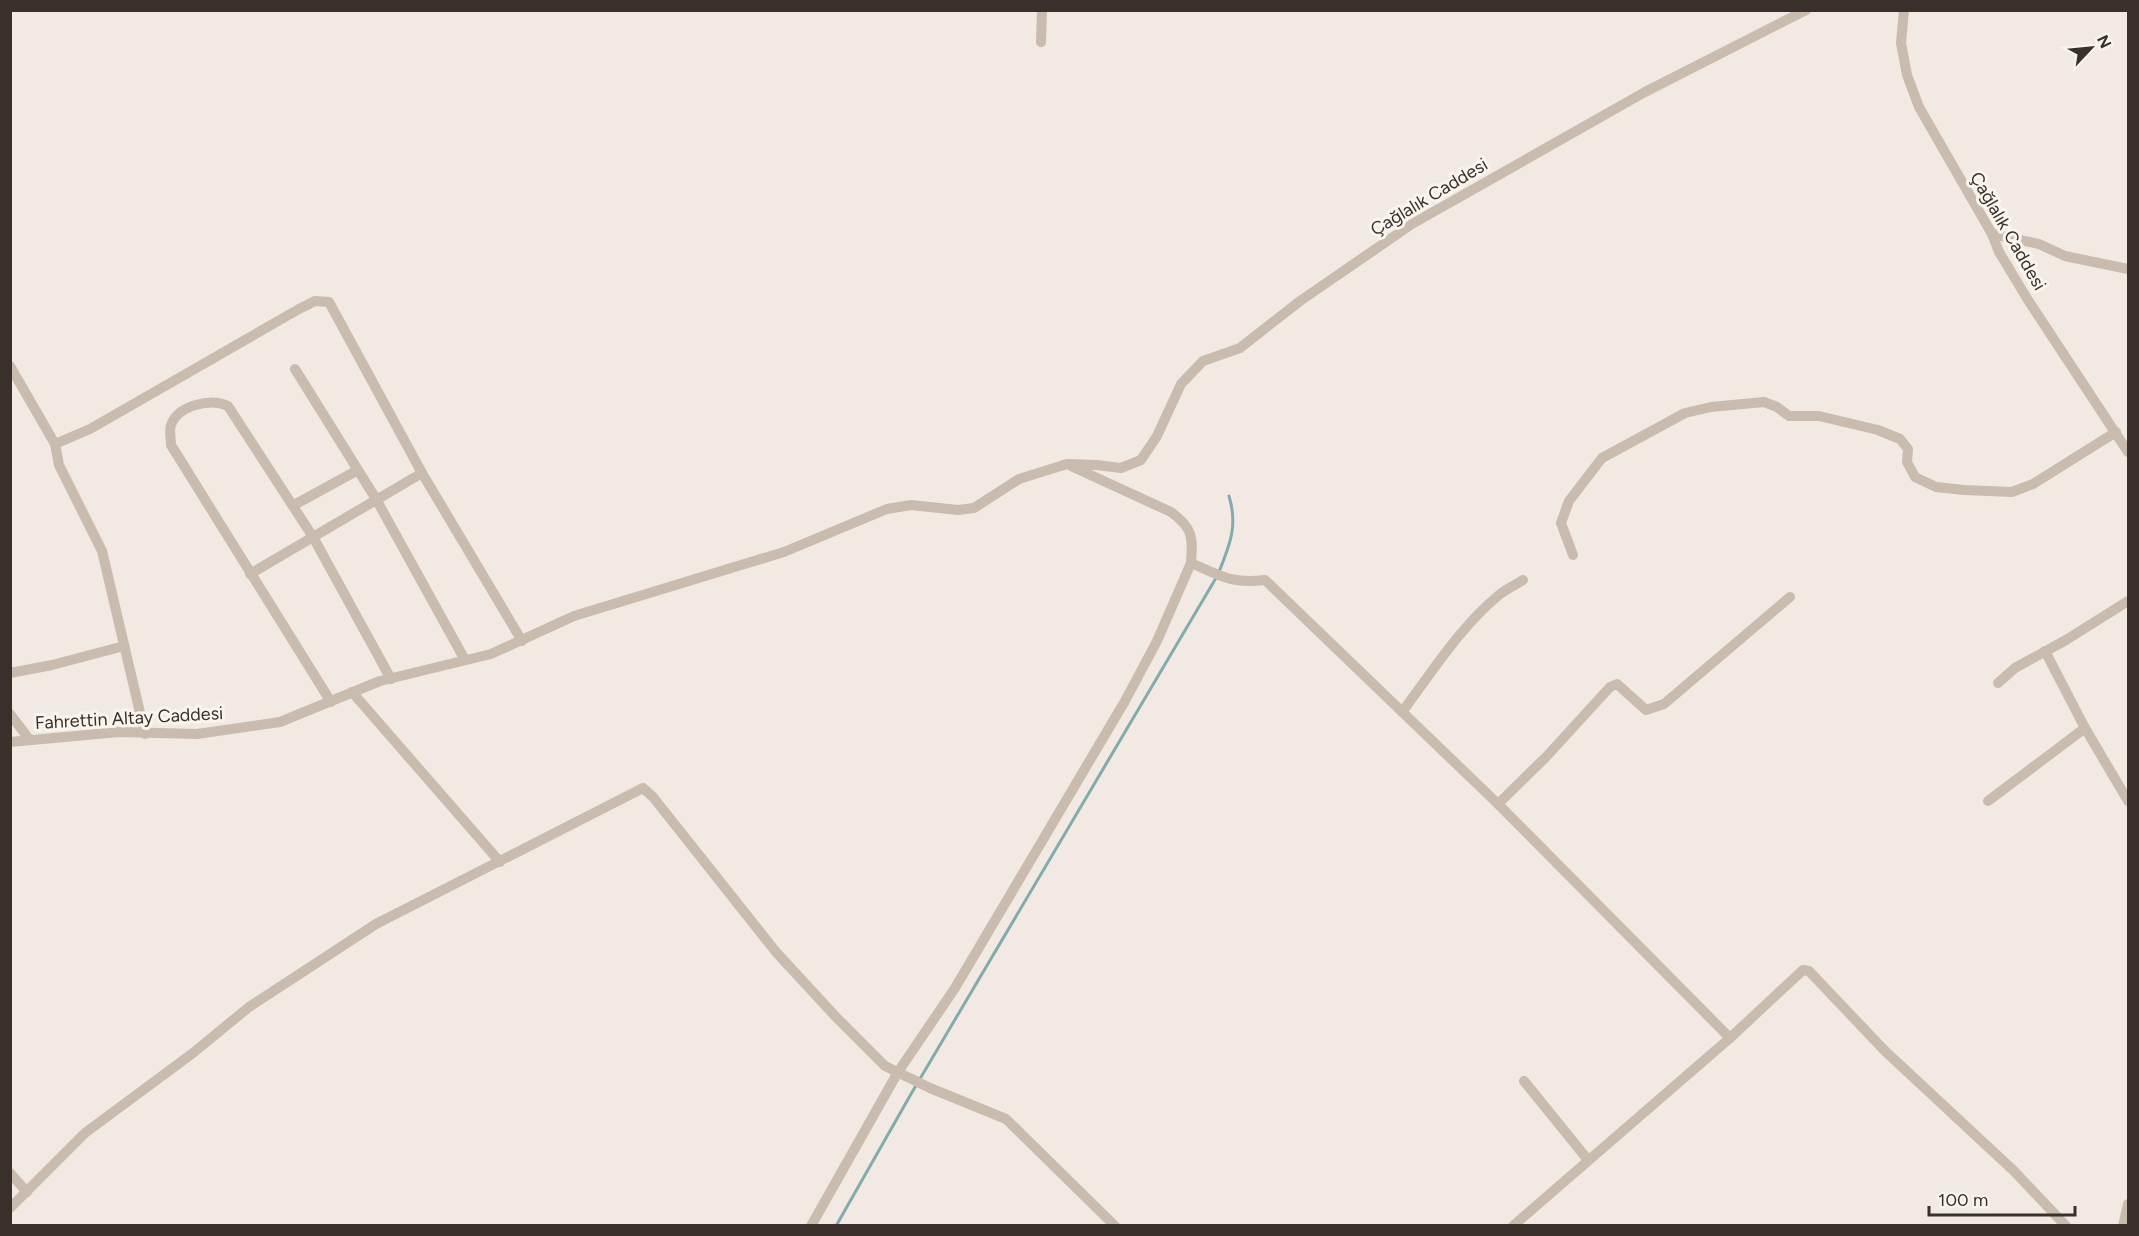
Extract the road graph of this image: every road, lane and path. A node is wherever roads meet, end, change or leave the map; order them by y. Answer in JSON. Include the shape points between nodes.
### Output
{"nodes":[{"id":1,"x":1042,"y":10,"type":"edge"},
{"id":2,"x":1806,"y":10,"type":"edge"},
{"id":3,"x":1904,"y":10,"type":"edge"},
{"id":4,"x":1041,"y":42,"type":"dead end"},
{"id":5,"x":1992,"y":234,"type":"junction"},
{"id":6,"x":2128,"y":269,"type":"edge"},
{"id":7,"x":10,"y":366,"type":"edge"},
{"id":8,"x":295,"y":369,"type":"dead end"},
{"id":9,"x":2116,"y":432,"type":"junction"},
{"id":10,"x":55,"y":444,"type":"junction"},
{"id":11,"x":2128,"y":452,"type":"edge"},
{"id":12,"x":1067,"y":464,"type":"junction"},
{"id":13,"x":1121,"y":468,"type":"joint"},
{"id":14,"x":358,"y":470,"type":"junction"},
{"id":15,"x":422,"y":473,"type":"junction"},
{"id":16,"x":376,"y":498,"type":"junction"},
{"id":17,"x":294,"y":505,"type":"junction"},
{"id":18,"x":313,"y":537,"type":"junction"},
{"id":19,"x":1573,"y":555,"type":"dead end"},
{"id":20,"x":1191,"y":563,"type":"junction"},
{"id":21,"x":250,"y":574,"type":"junction"},
{"id":22,"x":1523,"y":580,"type":"dead end"},
{"id":23,"x":1790,"y":597,"type":"dead end"},
{"id":24,"x":2128,"y":601,"type":"edge"},
{"id":25,"x":522,"y":641,"type":"junction"},
{"id":26,"x":124,"y":646,"type":"junction"},
{"id":27,"x":2045,"y":651,"type":"junction"},
{"id":28,"x":465,"y":660,"type":"junction"},
{"id":29,"x":10,"y":674,"type":"edge"},
{"id":30,"x":391,"y":679,"type":"junction"},
{"id":31,"x":1998,"y":682,"type":"dead end"},
{"id":32,"x":352,"y":692,"type":"junction"},
{"id":33,"x":332,"y":702,"type":"junction"},
{"id":34,"x":1402,"y":712,"type":"junction"},
{"id":35,"x":10,"y":714,"type":"edge"},
{"id":36,"x":2085,"y":728,"type":"junction"},
{"id":37,"x":145,"y":734,"type":"junction"},
{"id":38,"x":29,"y":740,"type":"junction"},
{"id":39,"x":10,"y":742,"type":"edge"},
{"id":40,"x":1988,"y":801,"type":"dead end"},
{"id":41,"x":2128,"y":801,"type":"edge"},
{"id":42,"x":1498,"y":804,"type":"junction"},
{"id":43,"x":500,"y":862,"type":"junction"},
{"id":44,"x":1730,"y":1038,"type":"junction"},
{"id":45,"x":902,"y":1075,"type":"junction"},
{"id":46,"x":1524,"y":1081,"type":"dead end"},
{"id":47,"x":1588,"y":1160,"type":"junction"},
{"id":48,"x":10,"y":1173,"type":"edge"},
{"id":49,"x":27,"y":1192,"type":"junction"},
{"id":50,"x":2128,"y":1204,"type":"edge"},
{"id":51,"x":10,"y":1208,"type":"edge"},
{"id":52,"x":1520,"y":1223,"type":"edge"},
{"id":53,"x":811,"y":1226,"type":"edge"},
{"id":54,"x":1115,"y":1226,"type":"edge"},
{"id":55,"x":2066,"y":1226,"type":"edge"},
{"id":56,"x":2123,"y":1226,"type":"edge"}],
"edges":[{"from":1,"to":4,"type":"street"},
{"from":2,"to":13,"type":"street","name":"Çağlalık Caddesi","via":[[1645,92],[1412,224],[1300,301],[1240,348],[1203,361],[1181,384],[1141,460]]},
{"from":3,"to":5,"type":"street","name":"Çağlalık Caddesi","via":[[1901,43],[1919,107]]},
{"from":5,"to":6,"type":"street","via":[[2039,244],[2065,256]]},
{"from":5,"to":9,"type":"street","name":"Çağlalık Caddesi","via":[[2028,300]]},
{"from":7,"to":10,"type":"street"},
{"from":8,"to":14,"type":"street"},
{"from":9,"to":11,"type":"street","name":"Çağlalık Caddesi"},
{"from":9,"to":19,"type":"street","via":[[2033,484],[2012,492],[1964,490],[1936,487],[1916,477],[1907,462],[1908,449],[1900,439],[1878,430],[1819,416],[1789,416],[1764,402],[1685,413],[1602,458],[1569,501],[1561,523]]},
{"from":10,"to":15,"type":"street","via":[[90,429],[315,301],[329,302]]},
{"from":10,"to":26,"type":"street","via":[[59,465],[102,551]]},
{"from":12,"to":13,"type":"street","name":"Fahrettin Altay Caddesi"},
{"from":12,"to":20,"type":"street","via":[[1182,520],[1193,538]]},
{"from":12,"to":25,"type":"street","name":"Fahrettin Altay Caddesi","via":[[1019,478],[975,508],[911,505],[886,509],[784,552],[574,616]]},
{"from":14,"to":16,"type":"street"},
{"from":14,"to":17,"type":"street"},
{"from":15,"to":16,"type":"street"},
{"from":15,"to":25,"type":"street"},
{"from":16,"to":18,"type":"street"},
{"from":16,"to":28,"type":"street"},
{"from":17,"to":18,"type":"street"},
{"from":17,"to":21,"type":"street","via":[[228,406],[204,402],[180,413],[171,425],[171,445]]},
{"from":18,"to":21,"type":"street"},
{"from":18,"to":30,"type":"street"},
{"from":20,"to":34,"type":"street","via":[[1231,580],[1265,580]]},
{"from":20,"to":45,"type":"street","via":[[1157,642],[1125,701]]},
{"from":21,"to":33,"type":"street"},
{"from":22,"to":34,"type":"street","via":[[1481,612]]},
{"from":23,"to":42,"type":"street","via":[[1664,704],[1646,710],[1617,684],[1610,687]]},
{"from":24,"to":27,"type":"street"},
{"from":25,"to":28,"type":"street","name":"Fahrettin Altay Caddesi"},
{"from":26,"to":29,"type":"street"},
{"from":26,"to":37,"type":"street"},
{"from":27,"to":31,"type":"street"},
{"from":27,"to":36,"type":"street"},
{"from":28,"to":30,"type":"street","name":"Fahrettin Altay Caddesi"},
{"from":30,"to":32,"type":"street","name":"Fahrettin Altay Caddesi"},
{"from":32,"to":33,"type":"street","name":"Fahrettin Altay Caddesi"},
{"from":32,"to":43,"type":"street"},
{"from":33,"to":37,"type":"street","name":"Fahrettin Altay Caddesi","via":[[280,722],[251,727],[197,734]]},
{"from":34,"to":42,"type":"street"},
{"from":35,"to":38,"type":"street"},
{"from":36,"to":40,"type":"street"},
{"from":36,"to":41,"type":"street"},
{"from":37,"to":38,"type":"street","name":"Fahrettin Altay Caddesi","via":[[115,732]]},
{"from":38,"to":39,"type":"street","name":"Fahrettin Altay Caddesi"},
{"from":42,"to":44,"type":"street"},
{"from":43,"to":45,"type":"street","via":[[643,788],[784,960],[885,1066]]},
{"from":43,"to":49,"type":"street","via":[[376,924],[249,1007],[85,1133]]},
{"from":44,"to":47,"type":"street"},
{"from":44,"to":55,"type":"street","via":[[1797,975],[1809,971],[1885,1051],[2014,1171]]},
{"from":45,"to":53,"type":"street"},
{"from":45,"to":54,"type":"street","via":[[1006,1119]]},
{"from":46,"to":47,"type":"street"},
{"from":47,"to":52,"type":"street"},
{"from":48,"to":49,"type":"street"},
{"from":49,"to":51,"type":"street"},
{"from":50,"to":56,"type":"street"}]}
